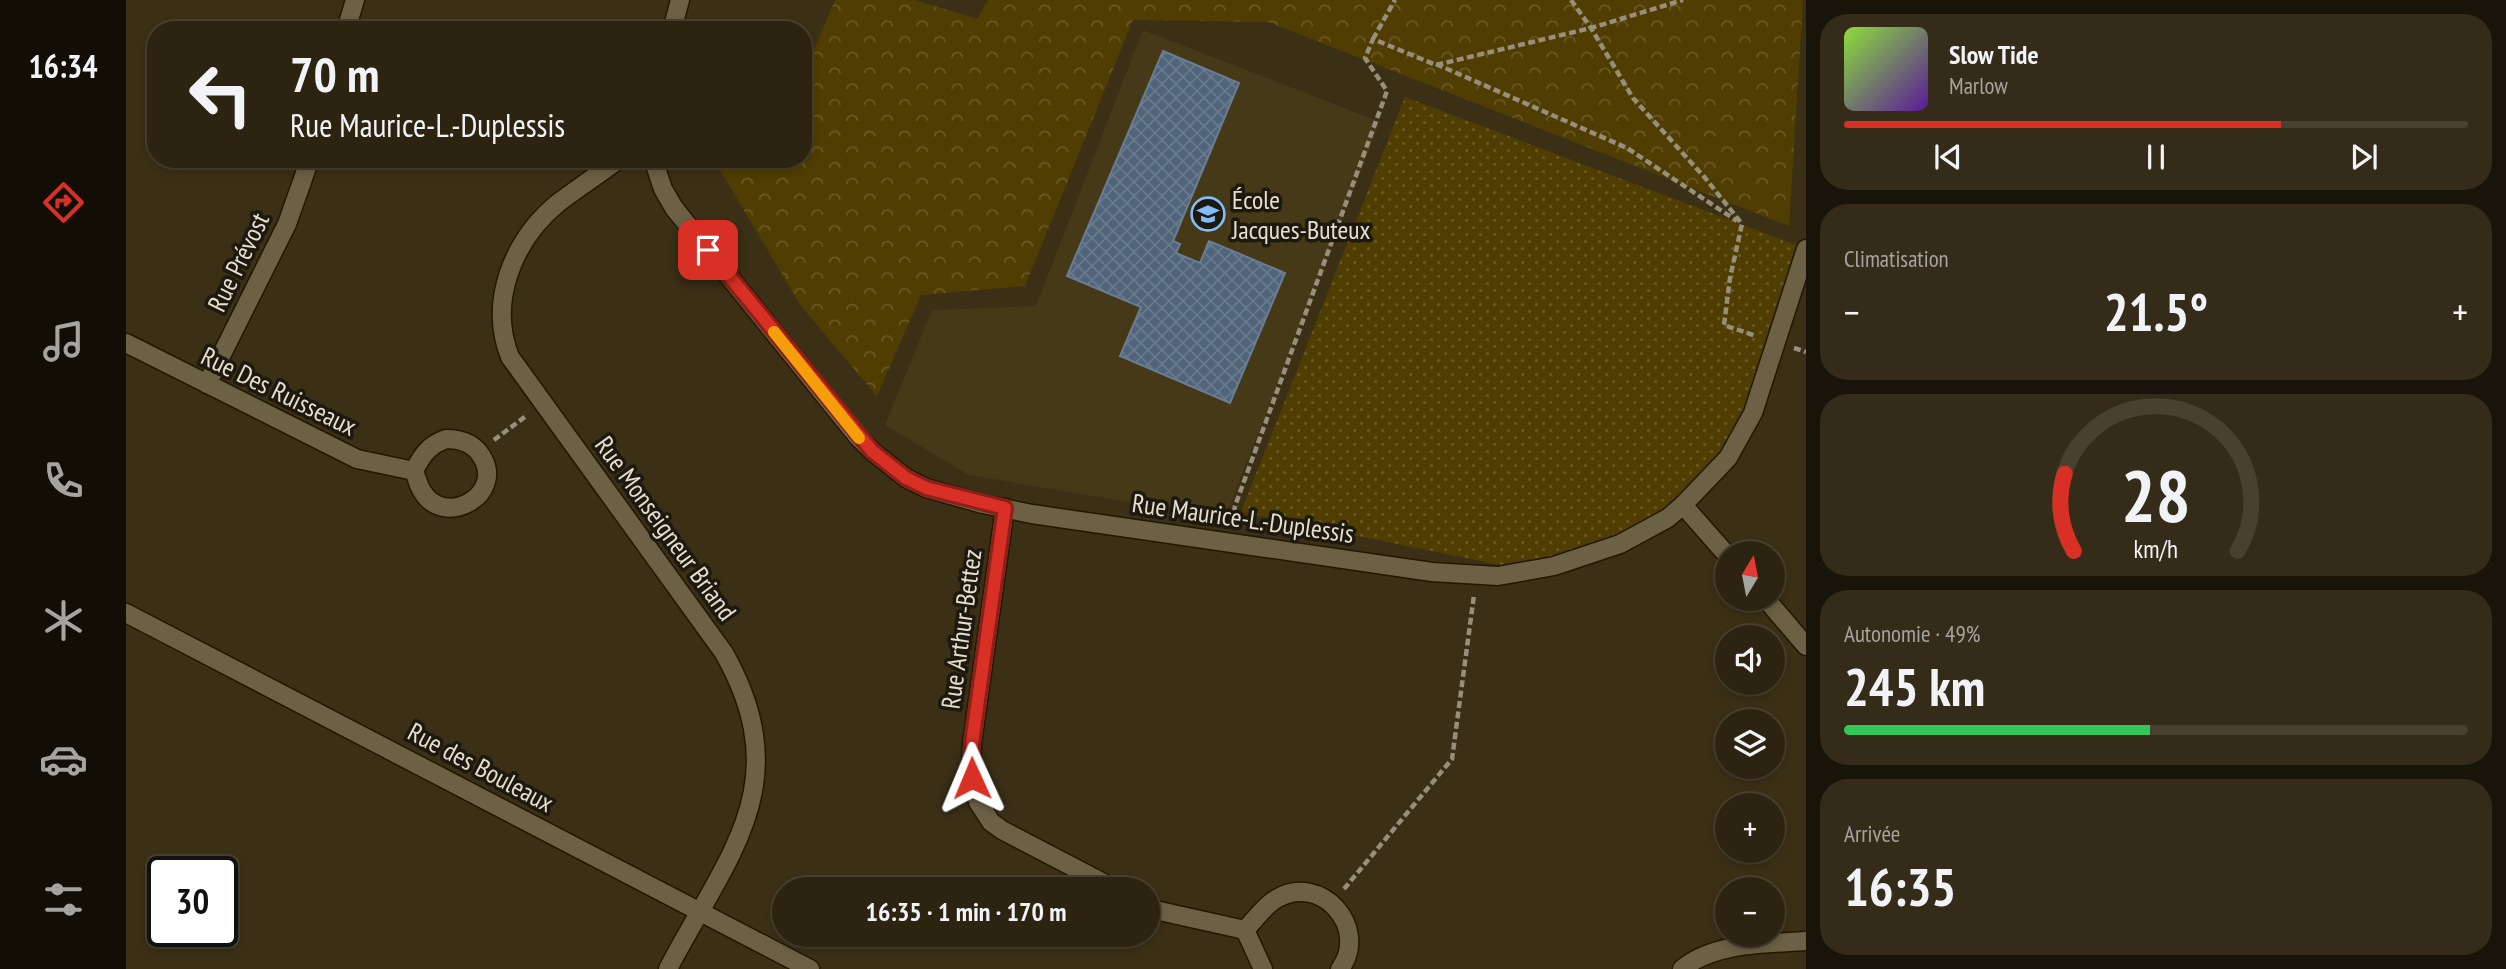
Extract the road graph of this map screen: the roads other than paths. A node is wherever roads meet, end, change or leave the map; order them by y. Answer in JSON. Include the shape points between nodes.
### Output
{"nodes":[{"id":1,"x":355,"y":0,"type":"edge"},
{"id":2,"x":680,"y":0,"type":"edge"},
{"id":3,"x":349,"y":21,"type":"edge"},
{"id":4,"x":674,"y":21,"type":"edge"},
{"id":5,"x":307,"y":168,"type":"edge"},
{"id":6,"x":607,"y":168,"type":"edge"},
{"id":7,"x":656,"y":168,"type":"edge"},
{"id":8,"x":1806,"y":249,"type":"edge"},
{"id":9,"x":126,"y":343,"type":"edge"},
{"id":10,"x":207,"y":384,"type":"junction"},
{"id":11,"x":414,"y":471,"type":"junction"},
{"id":12,"x":1683,"y":505,"type":"junction"},
{"id":13,"x":1005,"y":508,"type":"junction"},
{"id":14,"x":1715,"y":541,"type":"edge"},
{"id":15,"x":1776,"y":611,"type":"edge"},
{"id":16,"x":126,"y":613,"type":"edge"},
{"id":17,"x":1806,"y":646,"type":"edge"},
{"id":18,"x":1092,"y":877,"type":"edge"},
{"id":19,"x":1160,"y":911,"type":"edge"},
{"id":20,"x":701,"y":912,"type":"junction"},
{"id":21,"x":1245,"y":930,"type":"junction"},
{"id":22,"x":1806,"y":942,"type":"edge"},
{"id":23,"x":668,"y":969,"type":"edge"},
{"id":24,"x":810,"y":969,"type":"edge"},
{"id":25,"x":1263,"y":969,"type":"edge"},
{"id":26,"x":1340,"y":969,"type":"edge"},
{"id":27,"x":1682,"y":969,"type":"edge"}],
"edges":[{"from":1,"to":3,"type":"street"},
{"from":2,"to":4,"type":"street"},
{"from":5,"to":10,"type":"street","name":"Rue Prévost","via":[[287,224]]},
{"from":6,"to":20,"type":"street","name":"Rue Monseigneur Briand","via":[[557,204],[516,255],[501,312],[505,344],[510,358],[724,653],[744,692],[755,737],[753,788],[736,846]]},
{"from":7,"to":13,"type":"street","name":"Rue Maurice-L.-Duplessis","via":[[674,208],[872,451],[926,488]]},
{"from":8,"to":12,"type":"street","name":"Rue Maurice-L.-Duplessis","via":[[1742,437]]},
{"from":9,"to":10,"type":"street","name":"Rue Des Ruisseaux"},
{"from":10,"to":11,"type":"street","name":"Rue Des Ruisseaux","via":[[357,459]]},
{"from":11,"to":11,"type":"street","via":[[435,443],[458,439],[479,451],[487,473],[479,496],[460,508],[449,508],[429,500]]},
{"from":12,"to":13,"type":"street","name":"Rue Maurice-L.-Duplessis","via":[[1648,530],[1584,557],[1498,576],[1432,572]]},
{"from":12,"to":14,"type":"street"},
{"from":13,"to":18,"type":"street","name":"Rue Arthur-Bettez","via":[[972,743],[975,790],[984,813],[1003,830]]},
{"from":15,"to":17,"type":"street"},
{"from":16,"to":20,"type":"street","name":"Rue des Bouleaux"},
{"from":19,"to":21,"type":"street"},
{"from":20,"to":23,"type":"street","name":"Rue Monseigneur Briand"},
{"from":20,"to":24,"type":"street","name":"Rue des Bouleaux"},
{"from":21,"to":25,"type":"street"},
{"from":21,"to":26,"type":"street","via":[[1277,898],[1307,892],[1322,896],[1345,918],[1349,934],[1349,951]]},
{"from":22,"to":27,"type":"street","via":[[1713,953]]}]}
